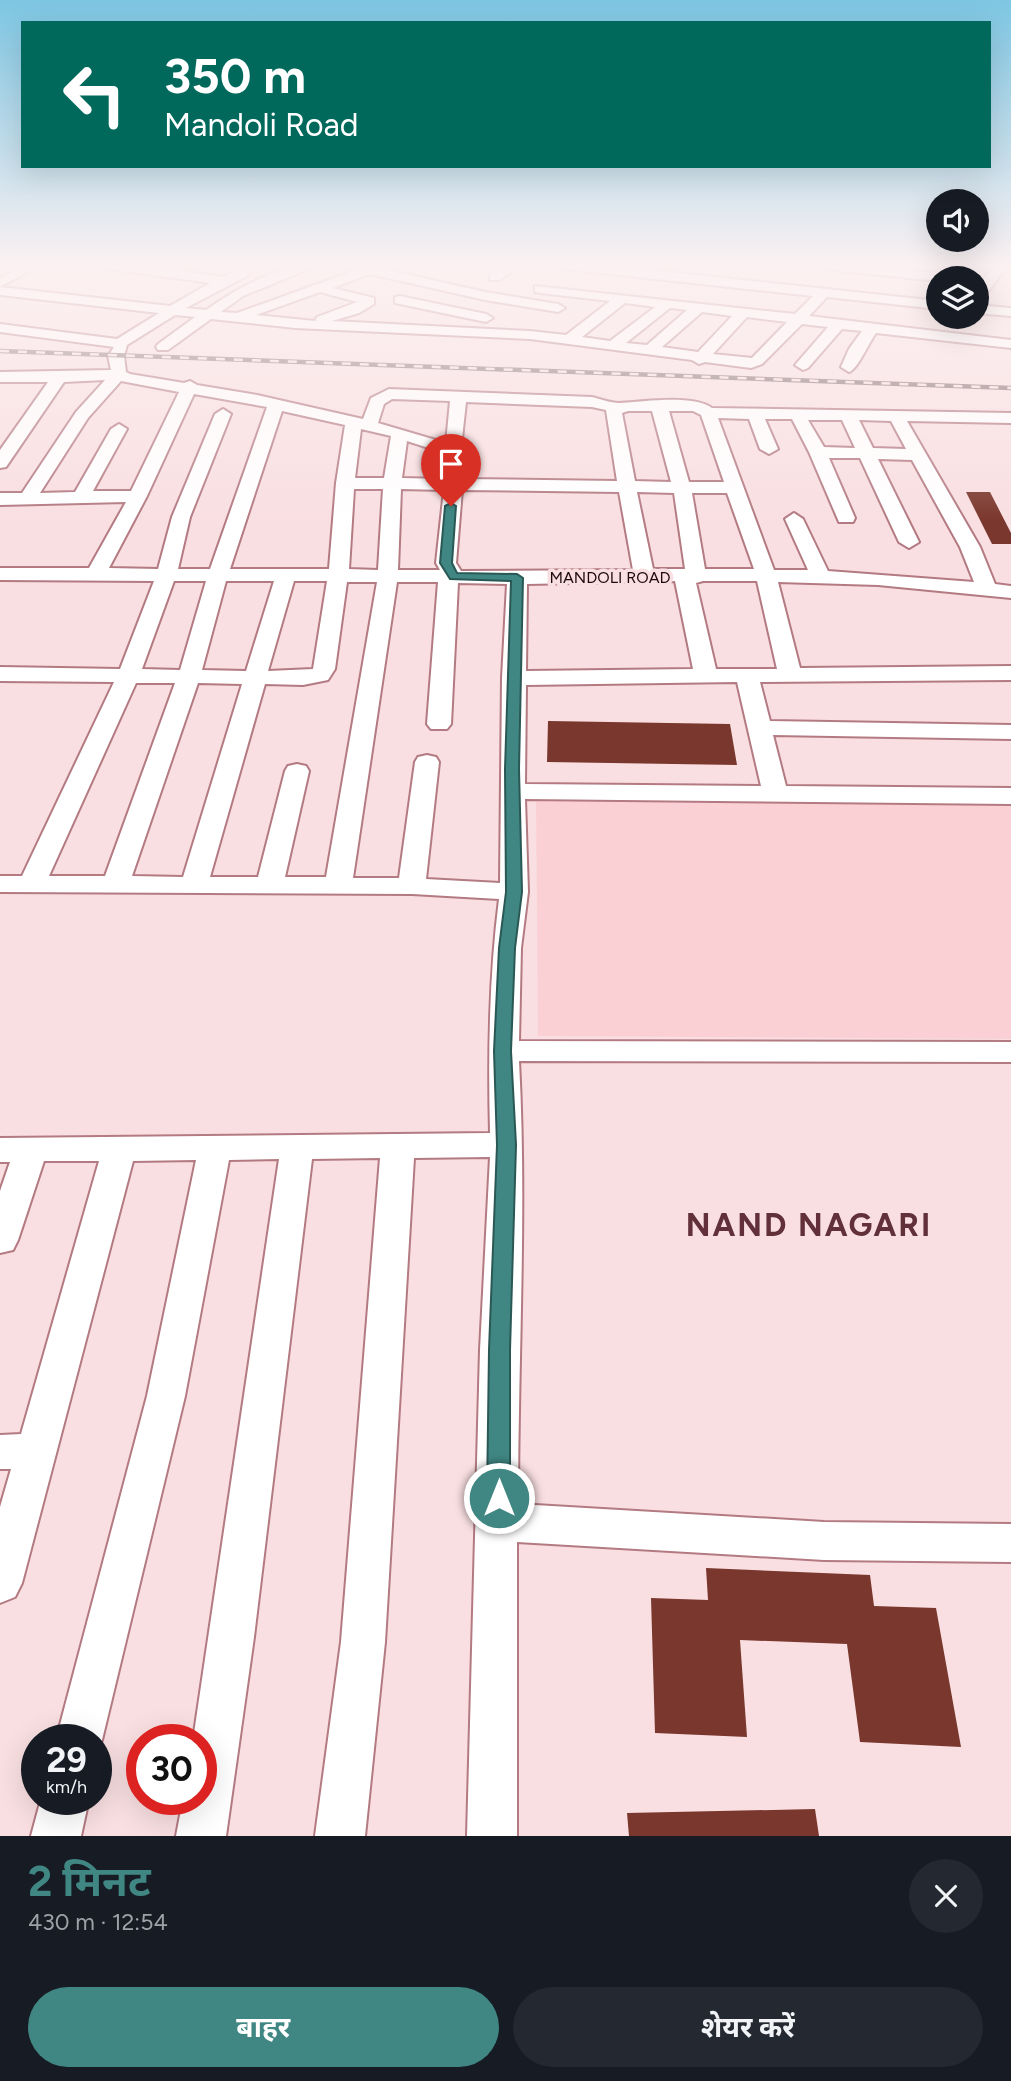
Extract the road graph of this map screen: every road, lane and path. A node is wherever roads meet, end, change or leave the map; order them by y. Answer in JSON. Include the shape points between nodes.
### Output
{"nodes":[{"id":1,"x":120,"y":350,"type":"edge"},
{"id":2,"x":639,"y":350,"type":"edge"},
{"id":3,"x":708,"y":350,"type":"edge"},
{"id":4,"x":768,"y":350,"type":"edge"},
{"id":5,"x":816,"y":350,"type":"edge"},
{"id":6,"x":856,"y":350,"type":"edge"},
{"id":7,"x":649,"y":351,"type":"joint"},
{"id":8,"x":699,"y":359,"type":"junction"},
{"id":9,"x":803,"y":365,"type":"dead end"},
{"id":10,"x":849,"y":367,"type":"dead end"},
{"id":11,"x":119,"y":370,"type":"junction"},
{"id":12,"x":6,"y":377,"type":"edge"},
{"id":13,"x":59,"y":377,"type":"junction"},
{"id":14,"x":190,"y":386,"type":"junction"},
{"id":15,"x":0,"y":397,"type":"edge"},
{"id":16,"x":458,"y":398,"type":"junction"},
{"id":17,"x":276,"y":404,"type":"junction"},
{"id":18,"x":659,"y":406,"type":"junction"},
{"id":19,"x":618,"y":408,"type":"junction"},
{"id":20,"x":708,"y":413,"type":"junction"},
{"id":21,"x":223,"y":414,"type":"dead end"},
{"id":22,"x":755,"y":414,"type":"junction"},
{"id":23,"x":797,"y":414,"type":"junction"},
{"id":24,"x":848,"y":415,"type":"junction"},
{"id":25,"x":896,"y":416,"type":"junction"},
{"id":26,"x":1011,"y":418,"type":"edge"},
{"id":27,"x":361,"y":424,"type":"junction"},
{"id":28,"x":119,"y":429,"type":"dead end"},
{"id":29,"x":400,"y":433,"type":"junction"},
{"id":30,"x":769,"y":449,"type":"dead end"},
{"id":31,"x":818,"y":452,"type":"junction"},
{"id":32,"x":866,"y":453,"type":"junction"},
{"id":33,"x":453,"y":455,"type":"junction"},
{"id":34,"x":918,"y":456,"type":"junction"},
{"id":35,"x":0,"y":463,"type":"edge"},
{"id":36,"x":345,"y":483,"type":"junction"},
{"id":37,"x":392,"y":484,"type":"junction"},
{"id":38,"x":453,"y":484,"type":"junction"},
{"id":39,"x":629,"y":487,"type":"junction"},
{"id":40,"x":682,"y":488,"type":"junction"},
{"id":41,"x":733,"y":488,"type":"junction"},
{"id":42,"x":138,"y":496,"type":"junction"},
{"id":43,"x":0,"y":499,"type":"edge"},
{"id":44,"x":27,"y":499,"type":"junction"},
{"id":45,"x":80,"y":499,"type":"junction"},
{"id":46,"x":845,"y":518,"type":"dead end"},
{"id":47,"x":794,"y":519,"type":"dead end"},
{"id":48,"x":909,"y":542,"type":"dead end"},
{"id":49,"x":0,"y":574,"type":"edge"},
{"id":50,"x":95,"y":575,"type":"junction"},
{"id":51,"x":166,"y":575,"type":"junction"},
{"id":52,"x":217,"y":576,"type":"junction"},
{"id":53,"x":388,"y":576,"type":"junction"},
{"id":54,"x":451,"y":576,"type":"junction"},
{"id":55,"x":644,"y":576,"type":"junction"},
{"id":56,"x":690,"y":576,"type":"junction"},
{"id":57,"x":765,"y":576,"type":"junction"},
{"id":58,"x":285,"y":577,"type":"junction"},
{"id":59,"x":338,"y":577,"type":"junction"},
{"id":60,"x":821,"y":577,"type":"junction"},
{"id":61,"x":517,"y":578,"type":"junction"},
{"id":62,"x":987,"y":589,"type":"junction"},
{"id":63,"x":1011,"y":592,"type":"edge"},
{"id":64,"x":1011,"y":673,"type":"edge"},
{"id":65,"x":0,"y":674,"type":"edge"},
{"id":66,"x":790,"y":675,"type":"junction"},
{"id":67,"x":128,"y":676,"type":"junction"},
{"id":68,"x":189,"y":676,"type":"junction"},
{"id":69,"x":256,"y":676,"type":"junction"},
{"id":70,"x":706,"y":676,"type":"junction"},
{"id":71,"x":747,"y":676,"type":"junction"},
{"id":72,"x":513,"y":678,"type":"junction"},
{"id":73,"x":439,"y":724,"type":"dead end"},
{"id":74,"x":762,"y":728,"type":"junction"},
{"id":75,"x":1011,"y":732,"type":"edge"},
{"id":76,"x":427,"y":762,"type":"dead end"},
{"id":77,"x":297,"y":771,"type":"dead end"},
{"id":78,"x":512,"y":791,"type":"junction"},
{"id":79,"x":775,"y":793,"type":"junction"},
{"id":80,"x":1011,"y":796,"type":"edge"},
{"id":81,"x":0,"y":884,"type":"edge"},
{"id":82,"x":32,"y":884,"type":"junction"},
{"id":83,"x":116,"y":884,"type":"junction"},
{"id":84,"x":194,"y":885,"type":"junction"},
{"id":85,"x":270,"y":885,"type":"junction"},
{"id":86,"x":338,"y":886,"type":"junction"},
{"id":87,"x":412,"y":886,"type":"junction"},
{"id":88,"x":514,"y":892,"type":"junction"},
{"id":89,"x":502,"y":1051,"type":"junction"},
{"id":90,"x":1011,"y":1052,"type":"edge"},
{"id":91,"x":507,"y":1145,"type":"junction"},
{"id":92,"x":398,"y":1146,"type":"junction"},
{"id":93,"x":297,"y":1147,"type":"junction"},
{"id":94,"x":215,"y":1148,"type":"junction"},
{"id":95,"x":119,"y":1149,"type":"junction"},
{"id":96,"x":15,"y":1150,"type":"edge"},
{"id":97,"x":0,"y":1240,"type":"edge"},
{"id":98,"x":18,"y":1452,"type":"edge"},
{"id":99,"x":499,"y":1522,"type":"junction"},
{"id":100,"x":1011,"y":1543,"type":"edge"},
{"id":101,"x":0,"y":1583,"type":"edge"},
{"id":102,"x":83,"y":1724,"type":"edge"},
{"id":103,"x":61,"y":1815,"type":"edge"},
{"id":104,"x":56,"y":1836,"type":"edge"},
{"id":105,"x":201,"y":1836,"type":"edge"},
{"id":106,"x":341,"y":1836,"type":"edge"},
{"id":107,"x":492,"y":1836,"type":"edge"}],
"edges":[{"from":1,"to":11,"type":"street"},
{"from":2,"to":7,"type":"street"},
{"from":3,"to":8,"type":"street"},
{"from":4,"to":8,"type":"street","via":[[751,363]]},
{"from":5,"to":9,"type":"street"},
{"from":6,"to":10,"type":"street"},
{"from":7,"to":8,"type":"street"},
{"from":11,"to":13,"type":"street"},
{"from":11,"to":14,"type":"street","via":[[126,378]]},
{"from":11,"to":44,"type":"street","via":[[82,415]]},
{"from":12,"to":13,"type":"street"},
{"from":12,"to":15,"type":"street"},
{"from":13,"to":35,"type":"street"},
{"from":14,"to":17,"type":"street"},
{"from":14,"to":42,"type":"street"},
{"from":16,"to":19,"type":"street","via":[[592,402]]},
{"from":16,"to":27,"type":"street","via":[[382,396]]},
{"from":16,"to":33,"type":"street"},
{"from":17,"to":27,"type":"street"},
{"from":17,"to":52,"type":"street"},
{"from":18,"to":19,"type":"street"},
{"from":18,"to":20,"type":"street","via":[[700,407]]},
{"from":18,"to":40,"type":"street"},
{"from":19,"to":39,"type":"street","via":[[613,411]]},
{"from":20,"to":22,"type":"street"},
{"from":20,"to":41,"type":"street"},
{"from":21,"to":51,"type":"street","via":[[181,517]]},
{"from":22,"to":23,"type":"street"},
{"from":22,"to":30,"type":"street"},
{"from":23,"to":24,"type":"street"},
{"from":23,"to":31,"type":"street"},
{"from":24,"to":25,"type":"street"},
{"from":24,"to":32,"type":"street"},
{"from":25,"to":26,"type":"street"},
{"from":25,"to":34,"type":"street"},
{"from":27,"to":29,"type":"street"},
{"from":27,"to":36,"type":"street"},
{"from":28,"to":45,"type":"street"},
{"from":29,"to":33,"type":"street","via":[[432,442]]},
{"from":29,"to":37,"type":"street"},
{"from":31,"to":32,"type":"street"},
{"from":31,"to":46,"type":"street"},
{"from":32,"to":34,"type":"street"},
{"from":32,"to":48,"type":"street"},
{"from":33,"to":38,"type":"street"},
{"from":34,"to":62,"type":"street","via":[[970,547]]},
{"from":36,"to":37,"type":"street"},
{"from":36,"to":59,"type":"street"},
{"from":37,"to":38,"type":"street"},
{"from":37,"to":53,"type":"street"},
{"from":38,"to":39,"type":"street"},
{"from":38,"to":54,"type":"street","via":[[446,563]]},
{"from":39,"to":40,"type":"street"},
{"from":39,"to":55,"type":"street"},
{"from":40,"to":41,"type":"street"},
{"from":40,"to":56,"type":"street"},
{"from":41,"to":57,"type":"street"},
{"from":42,"to":45,"type":"street"},
{"from":42,"to":50,"type":"street"},
{"from":43,"to":44,"type":"street"},
{"from":44,"to":45,"type":"street"},
{"from":47,"to":60,"type":"street"},
{"from":49,"to":50,"type":"street","name":"MANDOLI ROAD"},
{"from":50,"to":51,"type":"street","name":"MANDOLI ROAD"},
{"from":51,"to":52,"type":"street","name":"MANDOLI ROAD"},
{"from":51,"to":67,"type":"street"},
{"from":52,"to":58,"type":"street","name":"MANDOLI ROAD"},
{"from":52,"to":68,"type":"street"},
{"from":53,"to":54,"type":"street","name":"MANDOLI ROAD"},
{"from":53,"to":59,"type":"street","name":"MANDOLI ROAD"},
{"from":53,"to":86,"type":"street"},
{"from":54,"to":61,"type":"street","name":"MANDOLI ROAD"},
{"from":54,"to":73,"type":"street"},
{"from":55,"to":56,"type":"street","name":"MANDOLI ROAD"},
{"from":55,"to":61,"type":"street","name":"MANDOLI ROAD"},
{"from":56,"to":57,"type":"street","name":"MANDOLI ROAD"},
{"from":56,"to":70,"type":"street"},
{"from":57,"to":60,"type":"street","name":"MANDOLI ROAD"},
{"from":57,"to":66,"type":"street"},
{"from":58,"to":59,"type":"street","name":"MANDOLI ROAD"},
{"from":58,"to":69,"type":"street"},
{"from":59,"to":69,"type":"street","via":[[320,675]]},
{"from":60,"to":62,"type":"street","name":"MANDOLI ROAD"},
{"from":61,"to":72,"type":"street"},
{"from":62,"to":63,"type":"street","name":"MANDOLI ROAD"},
{"from":64,"to":66,"type":"street"},
{"from":65,"to":67,"type":"street"},
{"from":66,"to":71,"type":"street"},
{"from":67,"to":68,"type":"street"},
{"from":67,"to":82,"type":"street"},
{"from":68,"to":69,"type":"street"},
{"from":68,"to":83,"type":"street"},
{"from":69,"to":84,"type":"street"},
{"from":70,"to":71,"type":"street"},
{"from":70,"to":72,"type":"street"},
{"from":71,"to":74,"type":"street"},
{"from":72,"to":78,"type":"street"},
{"from":74,"to":75,"type":"street"},
{"from":74,"to":79,"type":"street"},
{"from":76,"to":87,"type":"street"},
{"from":77,"to":85,"type":"street"},
{"from":78,"to":79,"type":"street"},
{"from":78,"to":88,"type":"street"},
{"from":79,"to":80,"type":"street"},
{"from":81,"to":82,"type":"street"},
{"from":82,"to":83,"type":"street"},
{"from":83,"to":84,"type":"street"},
{"from":84,"to":85,"type":"street"},
{"from":85,"to":86,"type":"street"},
{"from":86,"to":87,"type":"street"},
{"from":87,"to":88,"type":"street"},
{"from":88,"to":89,"type":"street"},
{"from":89,"to":90,"type":"street"},
{"from":89,"to":91,"type":"street"},
{"from":91,"to":92,"type":"street"},
{"from":91,"to":99,"type":"street","via":[[499,1350]]},
{"from":92,"to":93,"type":"street"},
{"from":92,"to":106,"type":"street","via":[[363,1642]]},
{"from":93,"to":94,"type":"street"},
{"from":93,"to":105,"type":"street"},
{"from":94,"to":95,"type":"street"},
{"from":94,"to":102,"type":"street","via":[[166,1396]]},
{"from":95,"to":96,"type":"street"},
{"from":95,"to":98,"type":"street"},
{"from":96,"to":97,"type":"street","via":[[27,1163]]},
{"from":98,"to":101,"type":"street"},
{"from":99,"to":100,"type":"street","via":[[824,1541]]},
{"from":99,"to":107,"type":"street"},
{"from":103,"to":104,"type":"street"}]}
